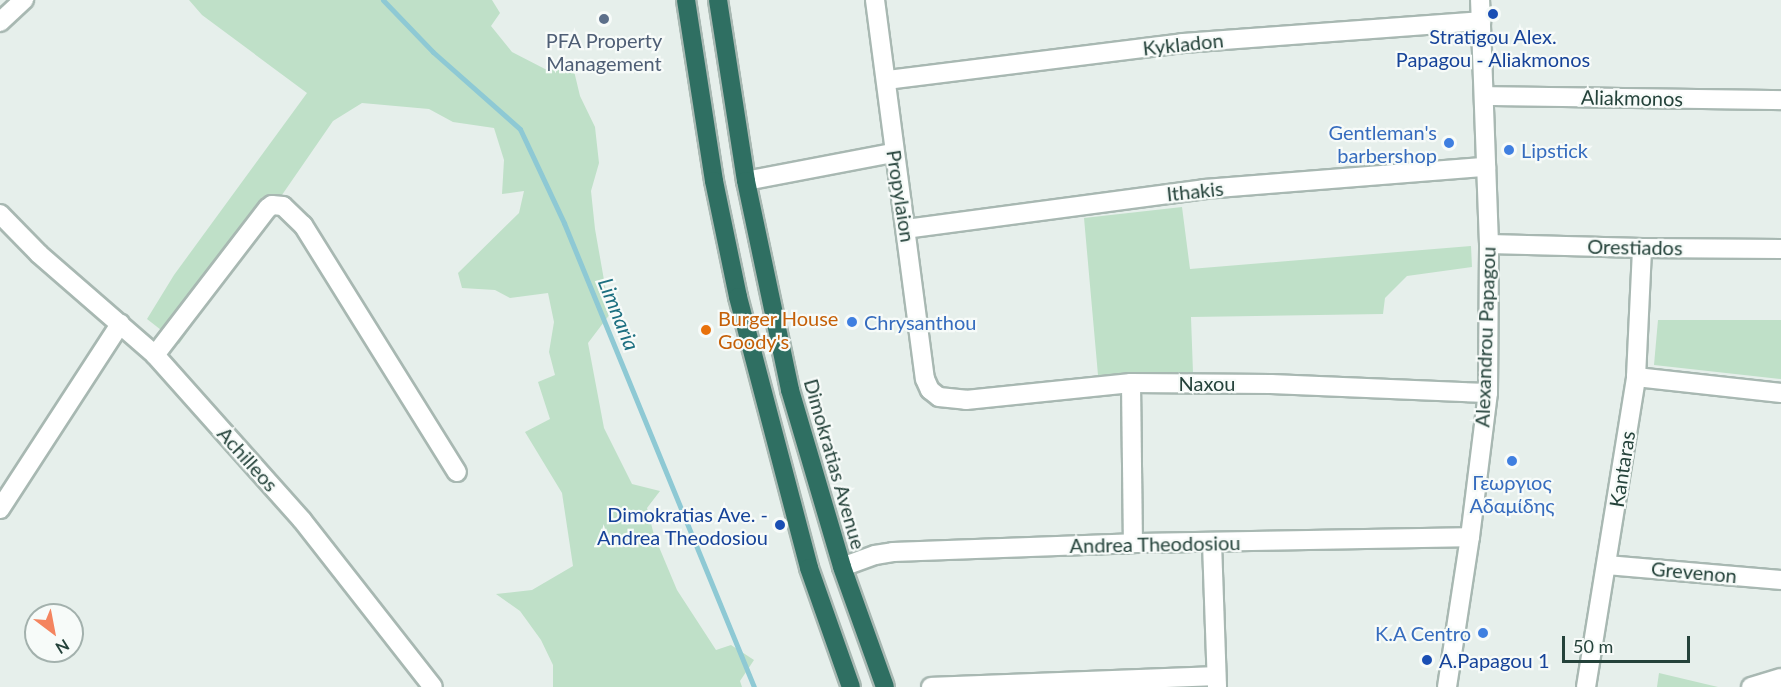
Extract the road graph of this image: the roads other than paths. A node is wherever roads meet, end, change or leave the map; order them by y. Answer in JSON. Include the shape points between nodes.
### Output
{"nodes":[{"id":1,"x":24,"y":0,"type":"edge"},
{"id":2,"x":686,"y":0,"type":"edge"},
{"id":3,"x":718,"y":0,"type":"edge"},
{"id":4,"x":875,"y":0,"type":"edge"},
{"id":5,"x":1480,"y":0,"type":"edge"},
{"id":6,"x":1481,"y":21,"type":"junction"},
{"id":7,"x":0,"y":22,"type":"edge"},
{"id":8,"x":887,"y":80,"type":"junction"},
{"id":9,"x":1484,"y":96,"type":"junction"},
{"id":10,"x":1781,"y":100,"type":"edge"},
{"id":11,"x":893,"y":153,"type":"junction"},
{"id":12,"x":1486,"y":167,"type":"junction"},
{"id":13,"x":746,"y":181,"type":"junction"},
{"id":14,"x":0,"y":213,"type":"edge"},
{"id":15,"x":906,"y":229,"type":"junction"},
{"id":16,"x":0,"y":232,"type":"edge"},
{"id":17,"x":1489,"y":244,"type":"junction"},
{"id":18,"x":1642,"y":248,"type":"junction"},
{"id":19,"x":1781,"y":249,"type":"edge"},
{"id":20,"x":39,"y":254,"type":"junction"},
{"id":21,"x":120,"y":324,"type":"junction"},
{"id":22,"x":155,"y":355,"type":"junction"},
{"id":23,"x":1636,"y":376,"type":"junction"},
{"id":24,"x":1131,"y":383,"type":"junction"},
{"id":25,"x":930,"y":390,"type":"joint"},
{"id":26,"x":1488,"y":393,"type":"junction"},
{"id":27,"x":1781,"y":393,"type":"edge"},
{"id":28,"x":457,"y":472,"type":"dead end"},
{"id":29,"x":0,"y":509,"type":"edge"},
{"id":30,"x":1470,"y":537,"type":"junction"},
{"id":31,"x":1133,"y":543,"type":"junction"},
{"id":32,"x":1212,"y":543,"type":"junction"},
{"id":33,"x":1607,"y":565,"type":"junction"},
{"id":34,"x":842,"y":567,"type":"junction"},
{"id":35,"x":1781,"y":580,"type":"edge"},
{"id":36,"x":1781,"y":678,"type":"edge"},
{"id":37,"x":1216,"y":682,"type":"edge"},
{"id":38,"x":1065,"y":685,"type":"edge"},
{"id":39,"x":433,"y":687,"type":"edge"},
{"id":40,"x":851,"y":687,"type":"edge"},
{"id":41,"x":885,"y":687,"type":"edge"},
{"id":42,"x":931,"y":687,"type":"edge"},
{"id":43,"x":1447,"y":687,"type":"edge"},
{"id":44,"x":1586,"y":687,"type":"edge"},
{"id":45,"x":1751,"y":687,"type":"edge"}],
"edges":[{"from":1,"to":7,"type":"street"},
{"from":2,"to":40,"type":"highway","via":[[714,181],[738,297],[809,568]]},
{"from":3,"to":13,"type":"highway","name":"Dimokratias Avenue"},
{"from":4,"to":8,"type":"street","name":"Propylaion"},
{"from":5,"to":6,"type":"street","name":"Alexandrou Papagou"},
{"from":6,"to":8,"type":"street","name":"Kykladon","via":[[1182,43]]},
{"from":6,"to":9,"type":"street","name":"Alexandrou Papagou"},
{"from":8,"to":11,"type":"street","name":"Propylaion"},
{"from":9,"to":10,"type":"street","name":"Aliakmonos"},
{"from":9,"to":12,"type":"street","name":"Alexandrou Papagou"},
{"from":11,"to":13,"type":"street"},
{"from":11,"to":15,"type":"street","name":"Propylaion"},
{"from":12,"to":15,"type":"street","name":"Ithakis","via":[[1204,189]]},
{"from":12,"to":17,"type":"street","name":"Alexandrou Papagou"},
{"from":13,"to":34,"type":"highway","name":"Dimokratias Avenue","via":[[789,390]]},
{"from":14,"to":20,"type":"street","name":"Achilleos"},
{"from":15,"to":25,"type":"street","name":"Propylaion","via":[[925,379]]},
{"from":16,"to":20,"type":"street","name":"Achilleos"},
{"from":17,"to":18,"type":"street","name":"Orestiados"},
{"from":17,"to":26,"type":"street","name":"Alexandrou Papagou"},
{"from":18,"to":19,"type":"street","name":"Orestiados"},
{"from":18,"to":23,"type":"street","name":"Kantaras"},
{"from":20,"to":21,"type":"street","name":"Achilleos"},
{"from":21,"to":22,"type":"street","name":"Achilleos"},
{"from":21,"to":29,"type":"street"},
{"from":22,"to":28,"type":"street","via":[[268,208],[283,206],[303,225]]},
{"from":22,"to":39,"type":"street","name":"Achilleos","via":[[302,520]]},
{"from":23,"to":27,"type":"street"},
{"from":23,"to":33,"type":"street","name":"Kantaras"},
{"from":24,"to":25,"type":"street","name":"Naxou","via":[[966,400],[939,397]]},
{"from":24,"to":26,"type":"street","name":"Naxou"},
{"from":24,"to":31,"type":"street"},
{"from":26,"to":30,"type":"street","name":"Alexandrou Papagou"},
{"from":30,"to":32,"type":"street","name":"Andrea Theodosiou"},
{"from":30,"to":43,"type":"street","name":"Alexandrou Papagou"},
{"from":31,"to":32,"type":"street","name":"Andrea Theodosiou"},
{"from":31,"to":34,"type":"street","name":"Andrea Theodosiou","via":[[892,552]]},
{"from":32,"to":37,"type":"street"},
{"from":33,"to":35,"type":"street","name":"Grevenon"},
{"from":33,"to":44,"type":"street","name":"Kantaras"},
{"from":34,"to":41,"type":"highway","name":"Dimokratias Avenue"},
{"from":36,"to":45,"type":"street"},
{"from":37,"to":38,"type":"street"},
{"from":38,"to":42,"type":"street"}]}
